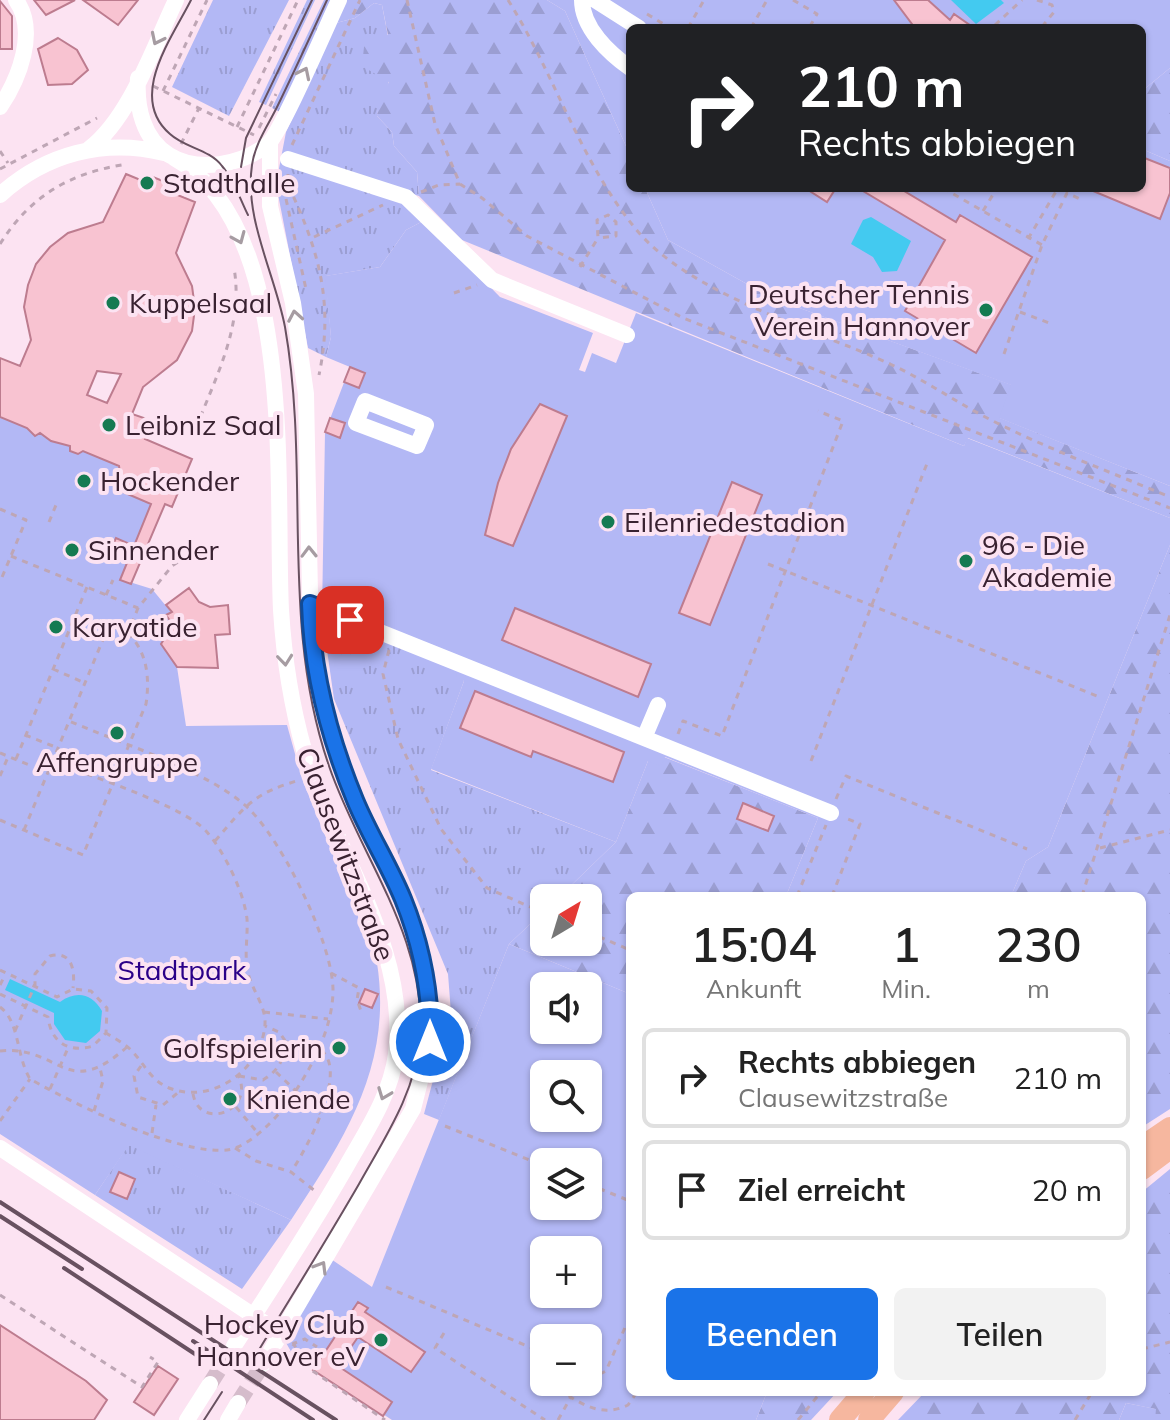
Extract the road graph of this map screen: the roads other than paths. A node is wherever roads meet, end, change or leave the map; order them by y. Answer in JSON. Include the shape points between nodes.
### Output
{"nodes":[{"id":1,"x":16,"y":0,"type":"edge"},
{"id":2,"x":176,"y":0,"type":"edge"},
{"id":3,"x":339,"y":0,"type":"edge"},
{"id":4,"x":582,"y":0,"type":"edge"},
{"id":5,"x":595,"y":0,"type":"edge"},
{"id":6,"x":633,"y":24,"type":"edge"},
{"id":7,"x":626,"y":65,"type":"edge"},
{"id":8,"x":138,"y":78,"type":"junction"},
{"id":9,"x":0,"y":107,"type":"edge"},
{"id":10,"x":263,"y":139,"type":"junction"},
{"id":11,"x":87,"y":150,"type":"junction"},
{"id":12,"x":170,"y":156,"type":"junction"},
{"id":13,"x":289,"y":156,"type":"road end"},
{"id":14,"x":0,"y":195,"type":"edge"},
{"id":15,"x":627,"y":335,"type":"dead end"},
{"id":16,"x":310,"y":604,"type":"junction"},
{"id":17,"x":658,"y":705,"type":"dead end"},
{"id":18,"x":644,"y":738,"type":"junction"},
{"id":19,"x":831,"y":813,"type":"road end"},
{"id":20,"x":1170,"y":1128,"type":"edge"},
{"id":21,"x":1146,"y":1144,"type":"edge"},
{"id":22,"x":0,"y":1148,"type":"edge"},
{"id":23,"x":1170,"y":1148,"type":"edge"},
{"id":24,"x":1146,"y":1166,"type":"edge"},
{"id":25,"x":254,"y":1316,"type":"junction"},
{"id":26,"x":288,"y":1339,"type":"junction"},
{"id":27,"x":234,"y":1346,"type":"tunnel mouth"},
{"id":28,"x":263,"y":1364,"type":"tunnel mouth"},
{"id":29,"x":210,"y":1384,"type":"tunnel mouth"},
{"id":30,"x":861,"y":1396,"type":"edge"},
{"id":31,"x":890,"y":1396,"type":"edge"},
{"id":32,"x":238,"y":1403,"type":"tunnel mouth"},
{"id":33,"x":187,"y":1420,"type":"edge"},
{"id":34,"x":228,"y":1420,"type":"edge"},
{"id":35,"x":840,"y":1420,"type":"edge"},
{"id":36,"x":869,"y":1420,"type":"edge"}],
"edges":[{"from":1,"to":9,"type":"street","via":[[24,12],[23,65]]},
{"from":2,"to":8,"type":"street","one_way":true},
{"from":10,"to":3,"type":"street","one_way":true},
{"from":4,"to":7,"type":"street","via":[[602,45]]},
{"from":5,"to":6,"type":"street"},
{"from":8,"to":11,"type":"street","via":[[107,133]]},
{"from":8,"to":12,"type":"street","via":[[142,120]]},
{"from":10,"to":12,"type":"street","via":[[241,158],[221,164]]},
{"from":16,"to":10,"type":"street","name":"Clausewitzstraße","one_way":true,"via":[[306,394],[293,303],[270,206]]},
{"from":11,"to":12,"type":"street","via":[[119,146]]},
{"from":11,"to":14,"type":"street","via":[[43,165]]},
{"from":12,"to":25,"type":"street","name":"Clausewitzstraße","one_way":true,"via":[[206,181],[225,207],[260,299],[279,442],[285,662],[294,713],[312,776],[389,956],[397,989],[395,1058],[388,1087],[328,1199]]},
{"from":13,"to":15,"type":"street","via":[[406,197],[492,280]]},
{"from":16,"to":18,"type":"street"},
{"from":26,"to":16,"type":"street","name":"Clausewitzstraße","one_way":true,"via":[[413,1109],[430,1042],[421,951],[403,898],[335,749],[313,657]]},
{"from":17,"to":18,"type":"street"},
{"from":18,"to":19,"type":"street"},
{"from":20,"to":21,"type":"highway"},
{"from":22,"to":25,"type":"street"},
{"from":23,"to":24,"type":"highway"},
{"from":25,"to":26,"type":"street"},
{"from":25,"to":27,"type":"street","name":"Clausewitzstraße"},
{"from":26,"to":28,"type":"street","name":"Clausewitzstraße"},
{"from":29,"to":33,"type":"street"},
{"from":30,"to":35,"type":"highway"},
{"from":31,"to":36,"type":"highway"},
{"from":32,"to":34,"type":"street"}]}
